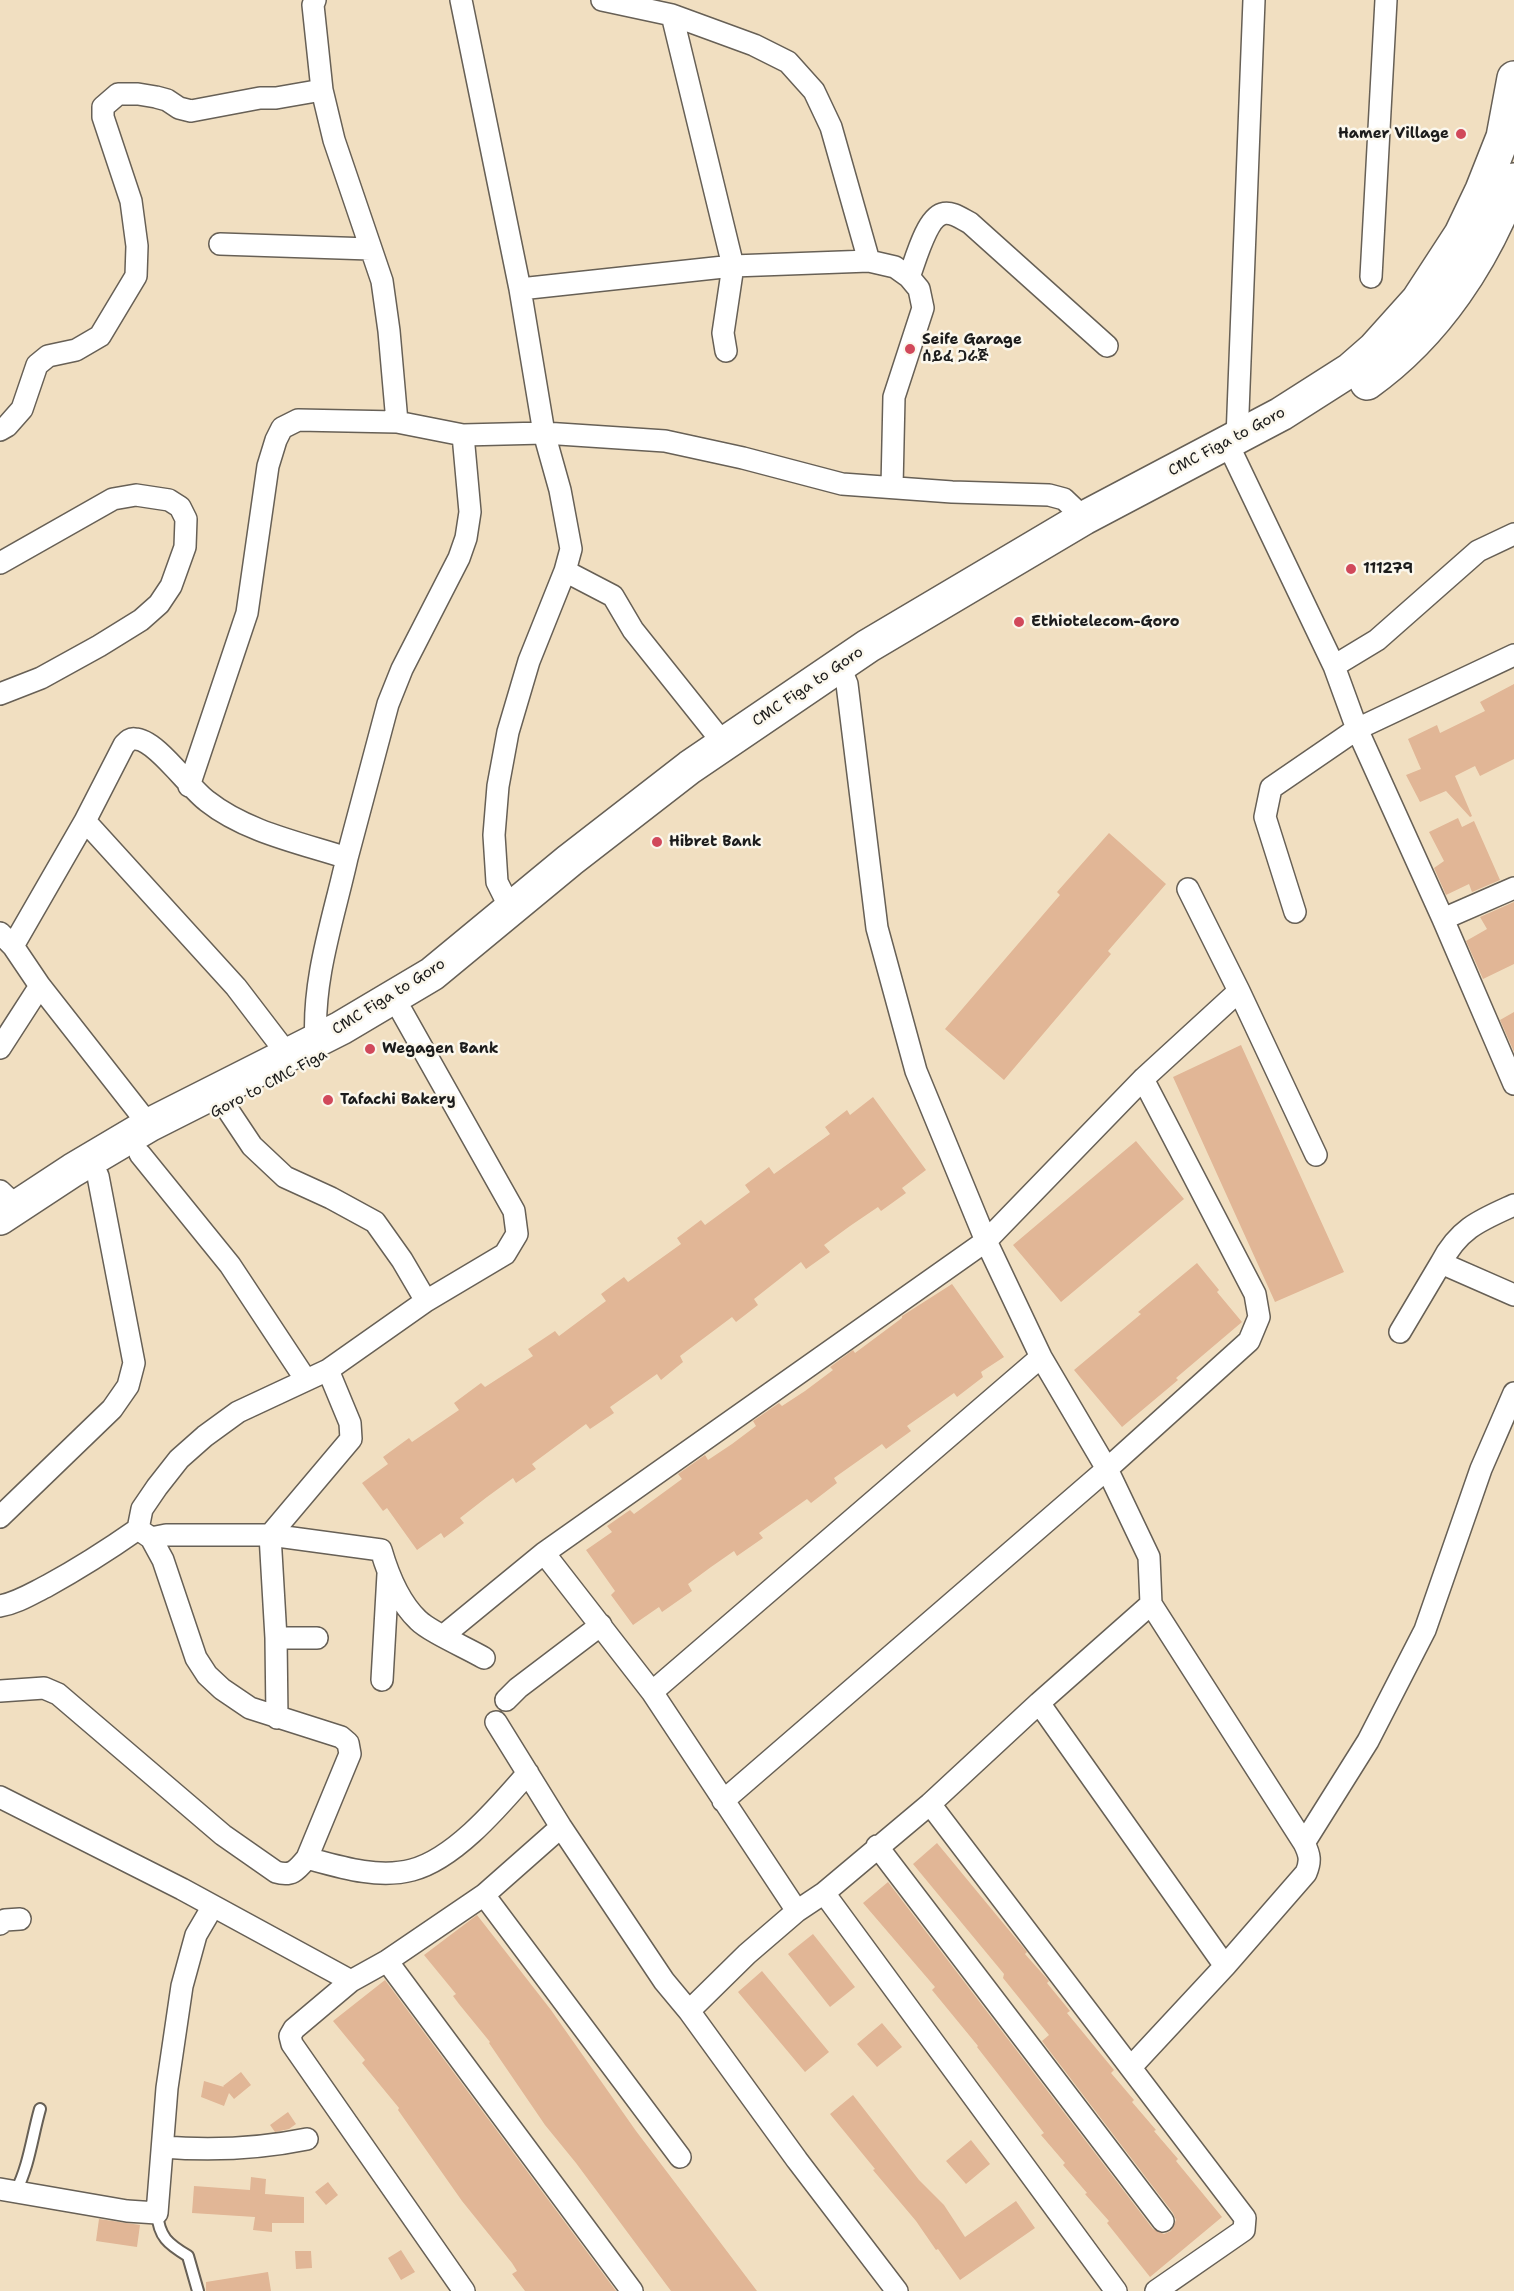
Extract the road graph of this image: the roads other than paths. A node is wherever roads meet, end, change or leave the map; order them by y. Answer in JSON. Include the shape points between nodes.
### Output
{"nodes":[{"id":1,"x":315,"y":0,"type":"edge"},
{"id":2,"x":461,"y":0,"type":"edge"},
{"id":3,"x":602,"y":0,"type":"edge"},
{"id":4,"x":1254,"y":0,"type":"edge"},
{"id":5,"x":1386,"y":0,"type":"edge"},
{"id":6,"x":672,"y":15,"type":"junction"},
{"id":7,"x":1514,"y":78,"type":"edge"},
{"id":8,"x":322,"y":90,"type":"junction"},
{"id":9,"x":1504,"y":195,"type":"edge"},
{"id":10,"x":220,"y":244,"type":"dead end"},
{"id":11,"x":370,"y":249,"type":"junction"},
{"id":12,"x":870,"y":261,"type":"junction"},
{"id":13,"x":732,"y":266,"type":"junction"},
{"id":14,"x":909,"y":277,"type":"junction"},
{"id":15,"x":1371,"y":277,"type":"dead end"},
{"id":16,"x":520,"y":289,"type":"junction"},
{"id":17,"x":1107,"y":346,"type":"dead end"},
{"id":18,"x":726,"y":351,"type":"dead end"},
{"id":19,"x":397,"y":422,"type":"junction"},
{"id":20,"x":0,"y":430,"type":"edge"},
{"id":21,"x":544,"y":433,"type":"junction"},
{"id":22,"x":463,"y":435,"type":"junction"},
{"id":23,"x":1245,"y":446,"type":"junction"},
{"id":24,"x":892,"y":487,"type":"junction"},
{"id":25,"x":1084,"y":518,"type":"junction"},
{"id":26,"x":1514,"y":534,"type":"edge"},
{"id":27,"x":0,"y":563,"type":"edge"},
{"id":28,"x":565,"y":571,"type":"junction"},
{"id":29,"x":1514,"y":655,"type":"edge"},
{"id":30,"x":1334,"y":666,"type":"junction"},
{"id":31,"x":844,"y":675,"type":"junction"},
{"id":32,"x":0,"y":694,"type":"edge"},
{"id":33,"x":1357,"y":729,"type":"junction"},
{"id":34,"x":724,"y":744,"type":"junction"},
{"id":35,"x":189,"y":786,"type":"junction"},
{"id":36,"x":85,"y":821,"type":"junction"},
{"id":37,"x":347,"y":858,"type":"junction"},
{"id":38,"x":1514,"y":888,"type":"edge"},
{"id":39,"x":1188,"y":889,"type":"dead end"},
{"id":40,"x":511,"y":910,"type":"junction"},
{"id":41,"x":1295,"y":912,"type":"dead end"},
{"id":42,"x":1443,"y":919,"type":"junction"},
{"id":43,"x":6,"y":940,"type":"edge"},
{"id":44,"x":40,"y":986,"type":"junction"},
{"id":45,"x":1239,"y":991,"type":"junction"},
{"id":46,"x":402,"y":1012,"type":"junction"},
{"id":47,"x":0,"y":1048,"type":"edge"},
{"id":48,"x":302,"y":1048,"type":"junction"},
{"id":49,"x":1143,"y":1079,"type":"junction"},
{"id":50,"x":1514,"y":1084,"type":"edge"},
{"id":51,"x":226,"y":1107,"type":"junction"},
{"id":52,"x":145,"y":1140,"type":"junction"},
{"id":53,"x":1316,"y":1155,"type":"dead end"},
{"id":54,"x":98,"y":1176,"type":"junction"},
{"id":55,"x":6,"y":1205,"type":"edge"},
{"id":56,"x":1514,"y":1205,"type":"edge"},
{"id":57,"x":0,"y":1236,"type":"edge"},
{"id":58,"x":986,"y":1241,"type":"junction"},
{"id":59,"x":1441,"y":1263,"type":"junction"},
{"id":60,"x":1514,"y":1295,"type":"edge"},
{"id":61,"x":426,"y":1301,"type":"junction"},
{"id":62,"x":1400,"y":1332,"type":"dead end"},
{"id":63,"x":1041,"y":1357,"type":"junction"},
{"id":64,"x":328,"y":1370,"type":"junction"},
{"id":65,"x":306,"y":1380,"type":"junction"},
{"id":66,"x":1514,"y":1393,"type":"edge"},
{"id":67,"x":1107,"y":1469,"type":"junction"},
{"id":68,"x":0,"y":1517,"type":"edge"},
{"id":69,"x":144,"y":1534,"type":"junction"},
{"id":70,"x":270,"y":1534,"type":"junction"},
{"id":71,"x":544,"y":1553,"type":"junction"},
{"id":72,"x":388,"y":1574,"type":"junction"},
{"id":73,"x":1151,"y":1604,"type":"junction"},
{"id":74,"x":0,"y":1606,"type":"edge"},
{"id":75,"x":601,"y":1625,"type":"junction"},
{"id":76,"x":444,"y":1635,"type":"junction"},
{"id":77,"x":276,"y":1638,"type":"junction"},
{"id":78,"x":317,"y":1638,"type":"dead end"},
{"id":79,"x":484,"y":1658,"type":"dead end"},
{"id":80,"x":382,"y":1680,"type":"dead end"},
{"id":81,"x":0,"y":1690,"type":"edge"},
{"id":82,"x":652,"y":1692,"type":"junction"},
{"id":83,"x":506,"y":1700,"type":"dead end"},
{"id":84,"x":1038,"y":1703,"type":"junction"},
{"id":85,"x":277,"y":1718,"type":"junction"},
{"id":86,"x":496,"y":1722,"type":"dead end"},
{"id":87,"x":528,"y":1773,"type":"junction"},
{"id":88,"x":0,"y":1797,"type":"edge"},
{"id":89,"x":723,"y":1801,"type":"junction"},
{"id":90,"x":930,"y":1803,"type":"junction"},
{"id":91,"x":561,"y":1827,"type":"junction"},
{"id":92,"x":1304,"y":1843,"type":"junction"},
{"id":93,"x":877,"y":1846,"type":"junction"},
{"id":94,"x":307,"y":1858,"type":"junction"},
{"id":95,"x":824,"y":1893,"type":"junction"},
{"id":96,"x":484,"y":1895,"type":"junction"},
{"id":97,"x":213,"y":1906,"type":"junction"},
{"id":98,"x":797,"y":1911,"type":"junction"},
{"id":99,"x":387,"y":1961,"type":"junction"},
{"id":100,"x":1225,"y":1966,"type":"junction"},
{"id":101,"x":351,"y":1982,"type":"junction"},
{"id":102,"x":689,"y":2010,"type":"junction"},
{"id":103,"x":1131,"y":2067,"type":"junction"},
{"id":104,"x":40,"y":2109,"type":"dead end"},
{"id":105,"x":307,"y":2139,"type":"dead end"},
{"id":106,"x":163,"y":2147,"type":"junction"},
{"id":107,"x":680,"y":2157,"type":"dead end"},
{"id":108,"x":8,"y":2190,"type":"edge"},
{"id":109,"x":157,"y":2213,"type":"junction"},
{"id":110,"x":1163,"y":2221,"type":"dead end"},
{"id":111,"x":198,"y":2291,"type":"edge"},
{"id":112,"x":464,"y":2291,"type":"edge"},
{"id":113,"x":632,"y":2291,"type":"edge"},
{"id":114,"x":897,"y":2291,"type":"edge"},
{"id":115,"x":1116,"y":2291,"type":"edge"},
{"id":116,"x":1156,"y":2291,"type":"edge"}],
"edges":[{"from":1,"to":8,"type":"street"},
{"from":2,"to":16,"type":"street"},
{"from":3,"to":6,"type":"street"},
{"from":4,"to":23,"type":"street"},
{"from":5,"to":15,"type":"street"},
{"from":6,"to":12,"type":"street","via":[[788,62],[814,91],[831,127]]},
{"from":6,"to":13,"type":"street"},
{"from":7,"to":9,"type":"main road","name":"CMC Figa to Goro","via":[[1503,137]]},
{"from":8,"to":11,"type":"street"},
{"from":8,"to":20,"type":"street","via":[[191,111],[167,100],[118,94],[103,107],[131,201],[136,276],[100,336],[76,350],[48,356],[37,365],[22,409]]},
{"from":9,"to":23,"type":"main road","name":"CMC Figa to Goro","via":[[1461,234],[1418,300],[1374,349],[1350,370],[1281,414]]},
{"from":10,"to":11,"type":"street"},
{"from":11,"to":19,"type":"street","via":[[382,280]]},
{"from":12,"to":13,"type":"street"},
{"from":12,"to":14,"type":"street","via":[[895,267]]},
{"from":13,"to":16,"type":"street"},
{"from":13,"to":18,"type":"street","via":[[723,333]]},
{"from":14,"to":17,"type":"street","via":[[931,222],[942,214],[952,214],[970,223]]},
{"from":14,"to":24,"type":"street","via":[[919,289],[923,308],[894,397]]},
{"from":16,"to":21,"type":"street"},
{"from":19,"to":22,"type":"street"},
{"from":19,"to":35,"type":"street","via":[[298,420],[282,428],[268,466],[247,613]]},
{"from":21,"to":22,"type":"street"},
{"from":21,"to":24,"type":"street","via":[[665,441],[842,484]]},
{"from":21,"to":28,"type":"street","via":[[569,528],[571,549]]},
{"from":22,"to":37,"type":"street","via":[[470,512],[466,538],[388,704]]},
{"from":23,"to":25,"type":"main road","name":"CMC Figa to Goro"},
{"from":23,"to":30,"type":"street"},
{"from":23,"to":31,"type":"main road"},
{"from":24,"to":25,"type":"street","via":[[1049,495],[1064,499]]},
{"from":25,"to":31,"type":"main road","name":"CMC Figa to Goro","via":[[878,640]]},
{"from":26,"to":30,"type":"street","via":[[1478,551],[1377,640]]},
{"from":27,"to":32,"type":"street","via":[[113,499],[136,495],[169,500],[180,507],[186,519],[184,547],[171,585],[159,604],[99,646],[41,678]]},
{"from":28,"to":34,"type":"street","via":[[613,596],[633,630]]},
{"from":28,"to":40,"type":"street","via":[[529,661],[508,732],[498,786],[494,835],[497,882]]},
{"from":29,"to":33,"type":"street"},
{"from":30,"to":33,"type":"street"},
{"from":31,"to":34,"type":"main road","name":"CMC Figa to Goro"},
{"from":31,"to":46,"type":"main road","name":"Goro to CMC Figa","via":[[834,689],[676,798],[476,960]]},
{"from":31,"to":58,"type":"street","via":[[877,928],[916,1071]]},
{"from":33,"to":41,"type":"street","via":[[1271,788],[1265,818]]},
{"from":33,"to":42,"type":"street"},
{"from":34,"to":40,"type":"main road","name":"CMC Figa to Goro"},
{"from":35,"to":36,"type":"street","via":[[154,748],[145,741],[130,739]]},
{"from":35,"to":37,"type":"street","via":[[208,802],[267,832]]},
{"from":36,"to":43,"type":"street"},
{"from":36,"to":48,"type":"street","via":[[236,987]]},
{"from":37,"to":48,"type":"street"},
{"from":38,"to":42,"type":"street"},
{"from":39,"to":45,"type":"street"},
{"from":40,"to":48,"type":"main road","name":"CMC Figa to Goro","via":[[432,974]]},
{"from":42,"to":50,"type":"street"},
{"from":43,"to":44,"type":"street"},
{"from":44,"to":47,"type":"street"},
{"from":44,"to":52,"type":"street"},
{"from":45,"to":49,"type":"street"},
{"from":45,"to":53,"type":"street"},
{"from":46,"to":51,"type":"main road","name":"Goro to CMC Figa"},
{"from":46,"to":61,"type":"street","via":[[514,1211],[517,1234],[505,1254]]},
{"from":48,"to":52,"type":"main road","name":"CMC Figa to Goro"},
{"from":49,"to":58,"type":"street"},
{"from":49,"to":67,"type":"street","via":[[1255,1294],[1259,1317],[1249,1341]]},
{"from":51,"to":52,"type":"main road","name":"Goro to CMC Figa"},
{"from":51,"to":61,"type":"street","via":[[252,1146],[285,1178],[375,1222]]},
{"from":52,"to":54,"type":"main road","name":"Goro to CMC Figa"},
{"from":52,"to":55,"type":"main road","name":"CMC Figa to Goro"},
{"from":52,"to":65,"type":"street"},
{"from":54,"to":57,"type":"main road","name":"Goro to CMC Figa"},
{"from":54,"to":68,"type":"street","via":[[134,1363],[128,1386],[112,1409]]},
{"from":56,"to":59,"type":"street","via":[[1461,1233]]},
{"from":58,"to":63,"type":"street"},
{"from":58,"to":71,"type":"street"},
{"from":59,"to":60,"type":"street"},
{"from":59,"to":62,"type":"street"},
{"from":61,"to":64,"type":"street"},
{"from":63,"to":67,"type":"street"},
{"from":63,"to":82,"type":"street"},
{"from":64,"to":65,"type":"street"},
{"from":64,"to":70,"type":"street","via":[[350,1423],[351,1439]]},
{"from":65,"to":69,"type":"street","via":[[238,1412],[179,1459],[142,1509]]},
{"from":66,"to":92,"type":"street","via":[[1481,1469],[1425,1630],[1368,1741]]},
{"from":67,"to":73,"type":"street","via":[[1149,1557]]},
{"from":67,"to":89,"type":"street"},
{"from":69,"to":70,"type":"street"},
{"from":69,"to":74,"type":"street","via":[[14,1604]]},
{"from":69,"to":85,"type":"street","via":[[163,1560],[196,1658],[207,1675],[238,1701]]},
{"from":70,"to":72,"type":"street","via":[[381,1550]]},
{"from":70,"to":77,"type":"street"},
{"from":71,"to":75,"type":"street"},
{"from":71,"to":76,"type":"street"},
{"from":72,"to":76,"type":"street","via":[[419,1621]]},
{"from":72,"to":80,"type":"street"},
{"from":73,"to":84,"type":"street"},
{"from":73,"to":92,"type":"street"},
{"from":75,"to":82,"type":"street"},
{"from":75,"to":83,"type":"street"},
{"from":76,"to":79,"type":"street"},
{"from":77,"to":78,"type":"street"},
{"from":77,"to":85,"type":"street"},
{"from":81,"to":94,"type":"street","via":[[44,1688],[58,1694],[223,1835],[276,1872],[291,1874]]},
{"from":82,"to":89,"type":"street"},
{"from":84,"to":90,"type":"street"},
{"from":84,"to":100,"type":"street"},
{"from":85,"to":94,"type":"street","via":[[328,1731],[348,1743],[350,1754]]},
{"from":86,"to":87,"type":"street"},
{"from":87,"to":91,"type":"street"},
{"from":87,"to":94,"type":"street","via":[[464,1840],[413,1870],[355,1870]]},
{"from":88,"to":97,"type":"street"},
{"from":89,"to":98,"type":"street"},
{"from":90,"to":93,"type":"street"},
{"from":90,"to":103,"type":"street"},
{"from":91,"to":96,"type":"street"},
{"from":91,"to":102,"type":"street","via":[[664,1981]]},
{"from":92,"to":100,"type":"street","via":[[1311,1863],[1306,1873]]},
{"from":93,"to":95,"type":"street"},
{"from":93,"to":110,"type":"street"},
{"from":95,"to":98,"type":"street"},
{"from":95,"to":115,"type":"street"},
{"from":96,"to":99,"type":"street"},
{"from":96,"to":107,"type":"street"},
{"from":97,"to":101,"type":"street"},
{"from":97,"to":106,"type":"street","via":[[196,1935],[182,1986]]},
{"from":98,"to":102,"type":"street"},
{"from":99,"to":101,"type":"street"},
{"from":99,"to":113,"type":"street"},
{"from":100,"to":103,"type":"street"},
{"from":101,"to":112,"type":"street","via":[[294,2029],[290,2036],[292,2044]]},
{"from":102,"to":114,"type":"street"},
{"from":103,"to":116,"type":"street","via":[[1245,2218],[1244,2230]]},
{"from":104,"to":108,"type":"lane","via":[[24,2175]]},
{"from":105,"to":106,"type":"street","via":[[230,2150]]},
{"from":106,"to":109,"type":"street"},
{"from":108,"to":109,"type":"street"},
{"from":109,"to":111,"type":"lane","via":[[159,2227],[170,2245],[188,2256]]}]}
